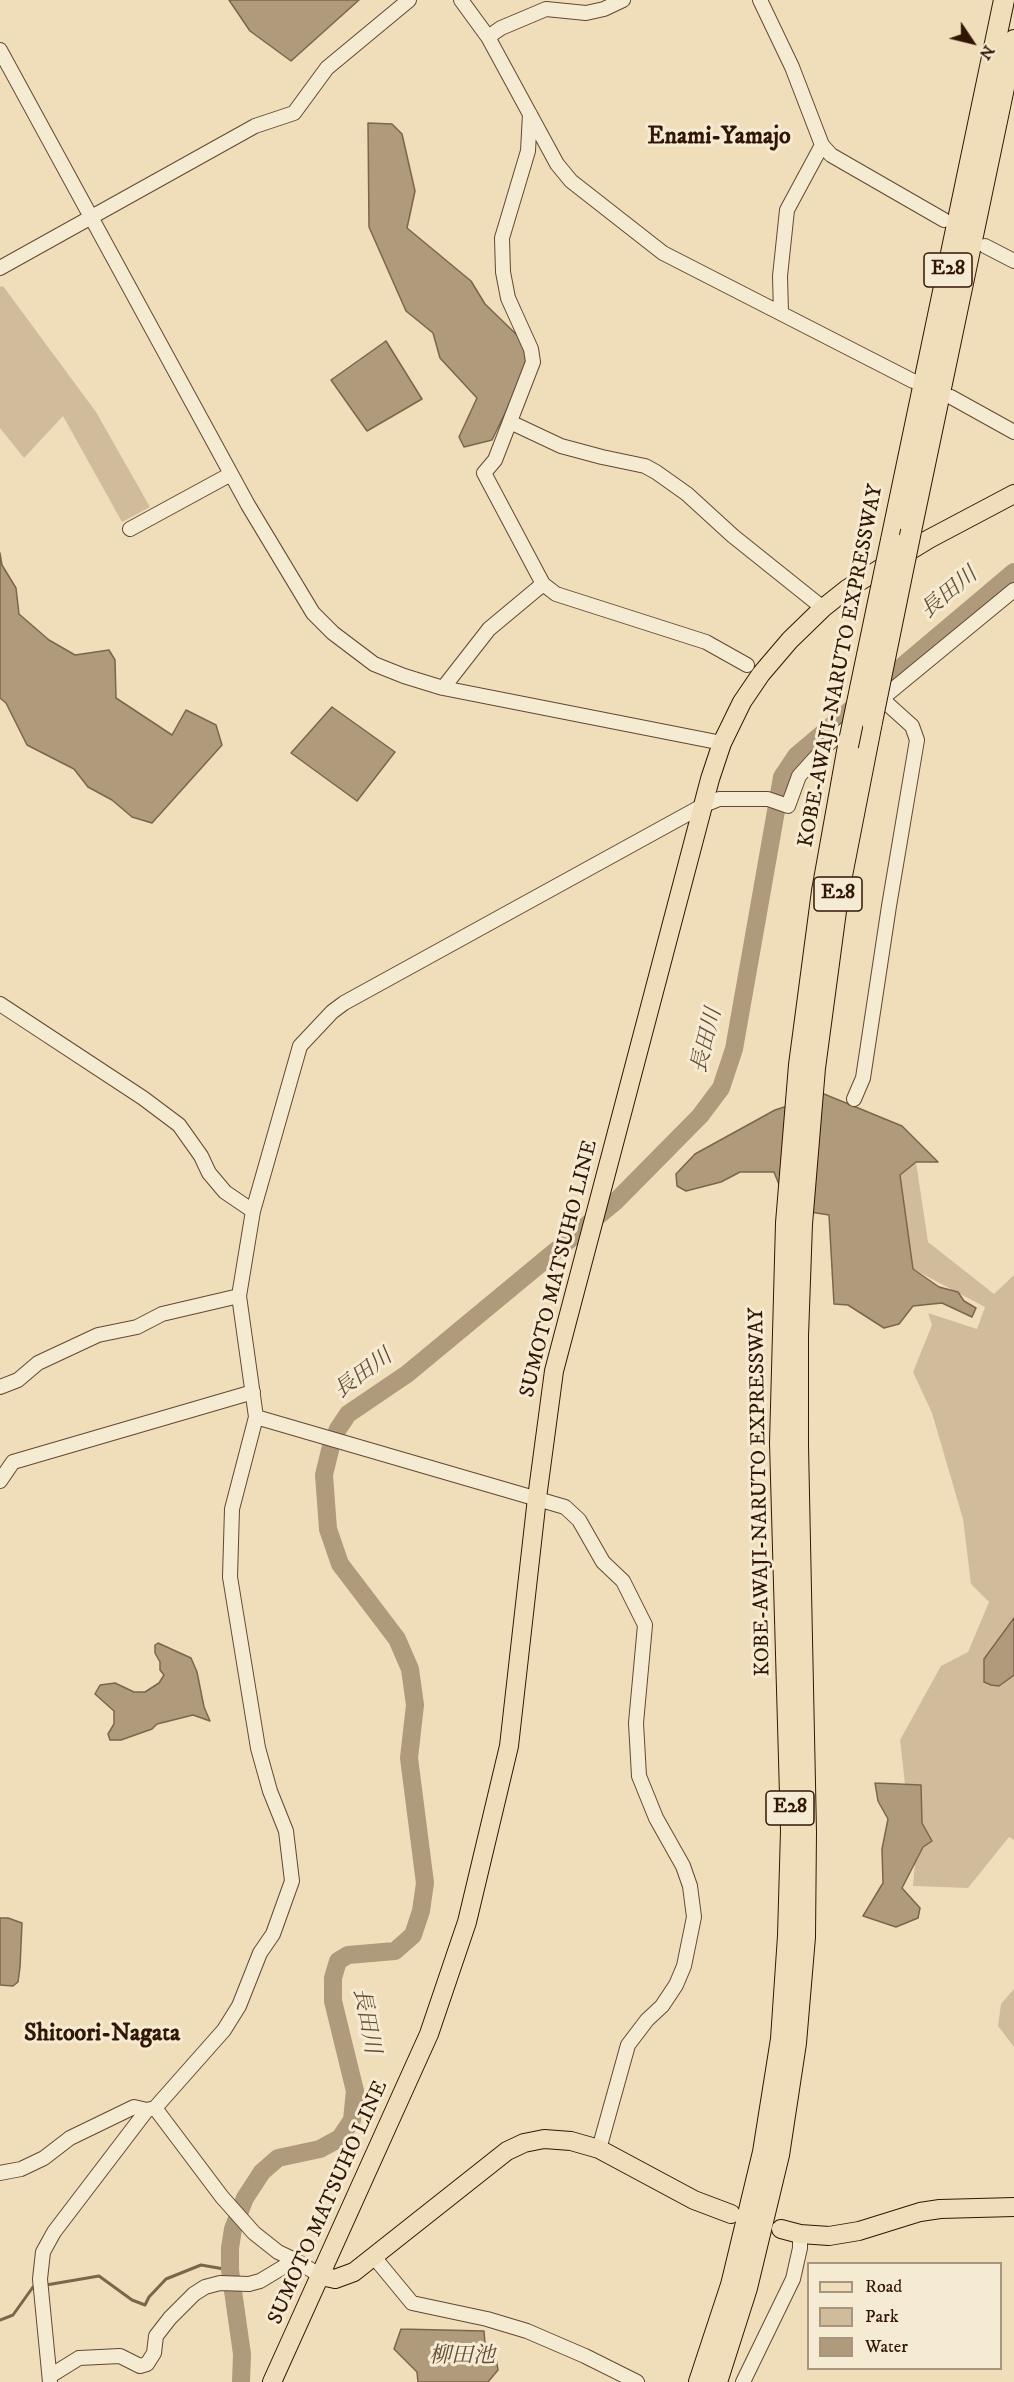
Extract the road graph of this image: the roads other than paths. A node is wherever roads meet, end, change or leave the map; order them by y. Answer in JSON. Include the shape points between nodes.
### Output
{"nodes":[{"id":1,"x":409,"y":0,"type":"edge"},
{"id":2,"x":461,"y":0,"type":"edge"},
{"id":3,"x":623,"y":0,"type":"edge"},
{"id":4,"x":760,"y":0,"type":"edge"},
{"id":5,"x":1004,"y":0,"type":"edge"},
{"id":6,"x":488,"y":37,"type":"junction"},
{"id":7,"x":1014,"y":40,"type":"edge"},
{"id":8,"x":0,"y":50,"type":"edge"},
{"id":9,"x":530,"y":114,"type":"junction"},
{"id":10,"x":822,"y":145,"type":"junction"},
{"id":11,"x":92,"y":219,"type":"junction"},
{"id":12,"x":944,"y":220,"type":"dead end"},
{"id":13,"x":985,"y":246,"type":"dead end"},
{"id":14,"x":1014,"y":261,"type":"edge"},
{"id":15,"x":0,"y":268,"type":"edge"},
{"id":16,"x":781,"y":313,"type":"junction"},
{"id":17,"x":913,"y":381,"type":"dead end"},
{"id":18,"x":951,"y":397,"type":"dead end"},
{"id":19,"x":510,"y":422,"type":"junction"},
{"id":20,"x":1014,"y":432,"type":"edge"},
{"id":21,"x":231,"y":474,"type":"junction"},
{"id":22,"x":1014,"y":494,"type":"edge"},
{"id":23,"x":130,"y":529,"type":"dead end"},
{"id":24,"x":543,"y":584,"type":"junction"},
{"id":25,"x":1014,"y":590,"type":"edge"},
{"id":26,"x":823,"y":608,"type":"junction"},
{"id":27,"x":747,"y":665,"type":"dead end"},
{"id":28,"x":443,"y":688,"type":"junction"},
{"id":29,"x":882,"y":699,"type":"junction"},
{"id":30,"x":722,"y":743,"type":"junction"},
{"id":31,"x":704,"y":804,"type":"junction"},
{"id":32,"x":1,"y":1006,"type":"edge"},
{"id":33,"x":807,"y":1066,"type":"junction"},
{"id":34,"x":854,"y":1099,"type":"dead end"},
{"id":35,"x":253,"y":1211,"type":"junction"},
{"id":36,"x":794,"y":1224,"type":"junction"},
{"id":37,"x":238,"y":1296,"type":"junction"},
{"id":38,"x":0,"y":1387,"type":"edge"},
{"id":39,"x":253,"y":1392,"type":"junction"},
{"id":40,"x":256,"y":1417,"type":"junction"},
{"id":41,"x":0,"y":1481,"type":"edge"},
{"id":42,"x":537,"y":1498,"type":"junction"},
{"id":43,"x":151,"y":2109,"type":"junction"},
{"id":44,"x":600,"y":2149,"type":"junction"},
{"id":45,"x":0,"y":2173,"type":"edge"},
{"id":46,"x":1014,"y":2207,"type":"edge"},
{"id":47,"x":731,"y":2214,"type":"dead end"},
{"id":48,"x":781,"y":2229,"type":"dead end"},
{"id":49,"x":800,"y":2234,"type":"junction"},
{"id":50,"x":374,"y":2257,"type":"junction"},
{"id":51,"x":295,"y":2260,"type":"junction"},
{"id":52,"x":321,"y":2276,"type":"junction"},
{"id":53,"x":50,"y":2379,"type":"edge"},
{"id":54,"x":272,"y":2382,"type":"edge"},
{"id":55,"x":637,"y":2382,"type":"edge"},
{"id":56,"x":699,"y":2382,"type":"edge"},
{"id":57,"x":717,"y":2382,"type":"edge"},
{"id":58,"x":743,"y":2382,"type":"edge"}],
"edges":[{"from":1,"to":11,"type":"street","via":[[327,68],[294,113],[255,126]]},
{"from":2,"to":6,"type":"street"},
{"from":3,"to":6,"type":"street","via":[[586,13],[546,9]]},
{"from":4,"to":10,"type":"street","via":[[792,67]]},
{"from":5,"to":33,"type":"highway","name":"KOBE-AWAJI-NARUTO EXPRESSWAY","number":"E28","bridge":true,"via":[[848,746],[822,891]]},
{"from":6,"to":9,"type":"street"},
{"from":7,"to":33,"type":"highway","name":"KOBE-AWAJI-NARUTO EXPRESSWAY","number":"E28","bridge":true,"via":[[872,722]]},
{"from":8,"to":11,"type":"street"},
{"from":9,"to":16,"type":"street","via":[[557,164],[597,202],[663,253]]},
{"from":9,"to":19,"type":"street","via":[[528,151],[502,238],[508,298],[533,356]]},
{"from":10,"to":12,"type":"street","via":[[831,155]]},
{"from":10,"to":16,"type":"street","via":[[787,210],[780,276]]},
{"from":11,"to":15,"type":"street"},
{"from":11,"to":21,"type":"street"},
{"from":13,"to":14,"type":"street"},
{"from":16,"to":17,"type":"street"},
{"from":18,"to":20,"type":"street"},
{"from":19,"to":24,"type":"street","via":[[495,460],[484,473]]},
{"from":19,"to":26,"type":"street","via":[[561,446],[656,472]]},
{"from":21,"to":23,"type":"street"},
{"from":21,"to":28,"type":"street","via":[[313,613],[374,664]]},
{"from":22,"to":26,"type":"main road","name":"SUMOTO MATSUHO LINE","via":[[929,538]]},
{"from":24,"to":27,"type":"street","via":[[581,604],[706,642]]},
{"from":24,"to":28,"type":"street","via":[[489,628]]},
{"from":25,"to":29,"type":"street"},
{"from":26,"to":30,"type":"main road","name":"SUMOTO MATSUHO LINE","via":[[761,675],[742,702]]},
{"from":28,"to":30,"type":"street"},
{"from":29,"to":31,"type":"street","via":[[827,745],[799,776],[788,806],[768,799],[719,799]]},
{"from":29,"to":34,"type":"street","via":[[912,726],[917,740],[863,1078]]},
{"from":30,"to":31,"type":"main road","name":"SUMOTO MATSUHO LINE"},
{"from":31,"to":35,"type":"street","via":[[332,1012],[300,1046]]},
{"from":31,"to":42,"type":"main road","name":"SUMOTO MATSUHO LINE","via":[[554,1371]]},
{"from":32,"to":35,"type":"street","via":[[179,1125],[225,1192]]},
{"from":33,"to":36,"type":"highway","name":"KOBE-AWAJI-NARUTO EXPRESSWAY","number":"E28"},
{"from":35,"to":37,"type":"street"},
{"from":36,"to":56,"type":"highway","name":"KOBE-AWAJI-NARUTO EXPRESSWAY","number":"E28","via":[[780,1443],[791,1830],[781,2039],[763,2152],[731,2285]]},
{"from":36,"to":57,"type":"highway","name":"KOBE-AWAJI-NARUTO EXPRESSWAY","number":"E28","via":[[805,1937],[796,2043],[779,2155],[747,2288]]},
{"from":37,"to":38,"type":"street","via":[[162,1314],[137,1327],[98,1335],[38,1363],[18,1380]]},
{"from":37,"to":39,"type":"street"},
{"from":39,"to":40,"type":"street"},
{"from":39,"to":41,"type":"street","via":[[13,1462]]},
{"from":40,"to":42,"type":"street"},
{"from":40,"to":43,"type":"street","via":[[232,1509],[230,1577],[258,1748],[286,1831],[292,1881],[273,1934],[260,1953],[239,2006],[224,2030]]},
{"from":42,"to":44,"type":"street","via":[[565,1507],[579,1520],[603,1562],[623,1581],[645,1625],[636,1723],[639,1776],[656,1818],[683,1866],[694,1917],[676,1985],[628,2045]]},
{"from":42,"to":52,"type":"main road","name":"SUMOTO MATSUHO LINE","via":[[509,1746],[467,1922],[429,2034]]},
{"from":43,"to":45,"type":"street","via":[[134,2107],[70,2138],[44,2158]]},
{"from":43,"to":51,"type":"street","via":[[254,2233]]},
{"from":43,"to":53,"type":"street","via":[[54,2232],[43,2252],[40,2279]]},
{"from":44,"to":47,"type":"main road","via":[[694,2200]]},
{"from":44,"to":50,"type":"main road","via":[[544,2139],[507,2151]]},
{"from":46,"to":49,"type":"main road","via":[[940,2209],[859,2231],[829,2236]]},
{"from":48,"to":49,"type":"main road"},
{"from":49,"to":58,"type":"street","via":[[793,2279]]},
{"from":50,"to":52,"type":"main road","via":[[354,2272],[335,2279]]},
{"from":50,"to":55,"type":"street","via":[[412,2303],[526,2331]]},
{"from":51,"to":52,"type":"street"},
{"from":51,"to":53,"type":"street","via":[[260,2281],[220,2283],[194,2294],[156,2336],[154,2353],[147,2364],[140,2366],[120,2356],[79,2358]]},
{"from":52,"to":54,"type":"main road","name":"SUMOTO MATSUHO LINE"}]}
